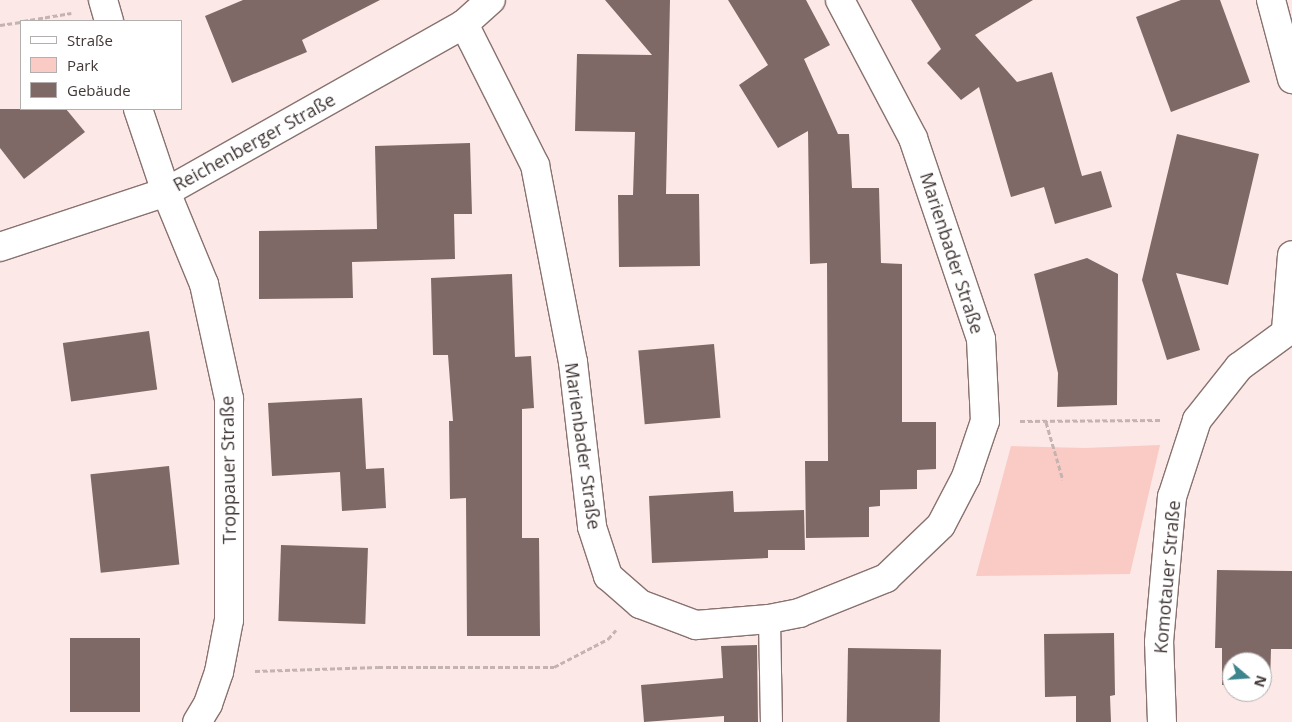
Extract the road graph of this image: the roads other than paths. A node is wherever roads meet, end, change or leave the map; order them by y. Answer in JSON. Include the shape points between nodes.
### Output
{"nodes":[{"id":1,"x":491,"y":0,"type":"edge"},
{"id":2,"x":840,"y":0,"type":"edge"},
{"id":3,"x":1271,"y":0,"type":"edge"},
{"id":4,"x":464,"y":24,"type":"junction"},
{"id":5,"x":1292,"y":79,"type":"edge"},
{"id":6,"x":138,"y":110,"type":"edge"},
{"id":7,"x":166,"y":192,"type":"junction"},
{"id":8,"x":0,"y":248,"type":"edge"},
{"id":9,"x":1292,"y":255,"type":"edge"},
{"id":10,"x":1289,"y":329,"type":"edge"},
{"id":11,"x":769,"y":619,"type":"junction"},
{"id":12,"x":197,"y":722,"type":"edge"},
{"id":13,"x":770,"y":722,"type":"edge"},
{"id":14,"x":1162,"y":722,"type":"edge"}],
"edges":[{"from":1,"to":4,"type":"street","name":"Reichenberger Straße"},
{"from":2,"to":11,"type":"street","name":"Marienbader Straße","via":[[913,138],[981,339],[984,421],[966,477],[941,524],[886,578],[799,613]]},
{"from":3,"to":5,"type":"street"},
{"from":4,"to":7,"type":"street","name":"Reichenberger Straße"},
{"from":4,"to":11,"type":"street","name":"Marienbader Straße","via":[[534,165],[572,362],[592,527],[608,576],[640,604],[696,625]]},
{"from":6,"to":7,"type":"street","name":"Troppauer Straße"},
{"from":7,"to":8,"type":"street","name":"Reichenberger Straße"},
{"from":7,"to":12,"type":"street","name":"Troppauer Straße","via":[[204,284],[229,399],[229,620],[219,672],[208,704]]},
{"from":9,"to":10,"type":"street"},
{"from":10,"to":14,"type":"street","name":"Komotauer Straße","via":[[1239,367],[1197,420],[1172,497],[1159,642]]},
{"from":11,"to":13,"type":"lane"}]}
